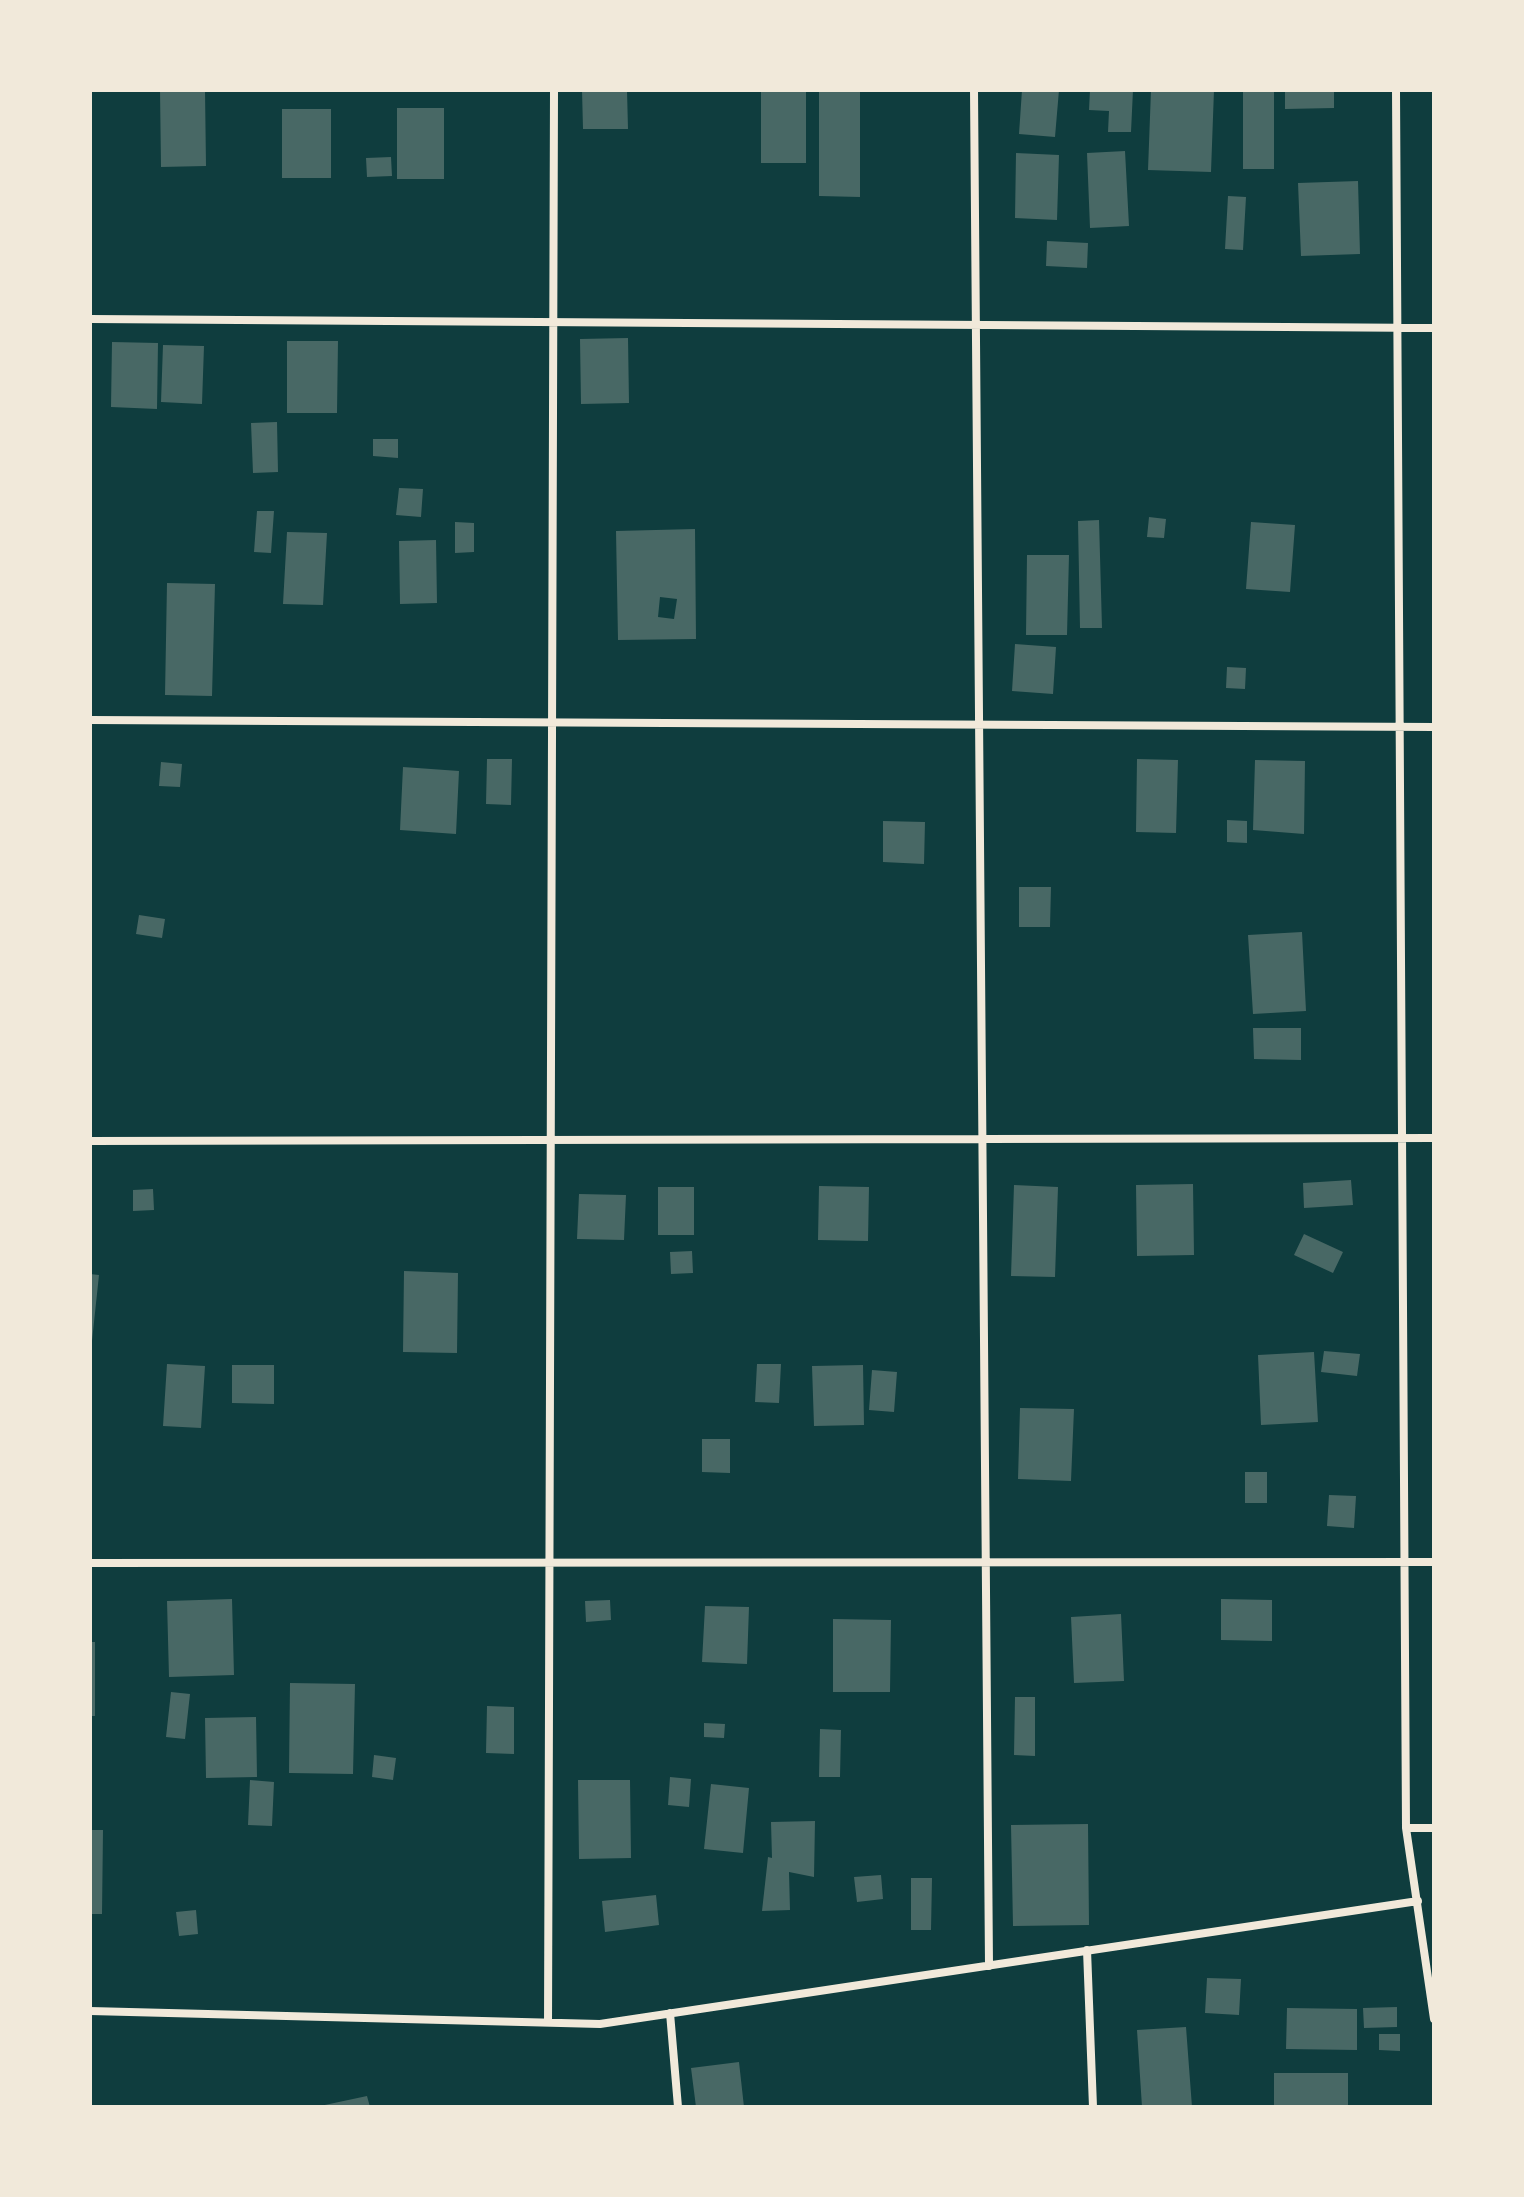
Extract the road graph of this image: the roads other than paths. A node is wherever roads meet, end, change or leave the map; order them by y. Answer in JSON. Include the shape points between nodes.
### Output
{"nodes":[{"id":1,"x":554,"y":90,"type":"edge"},
{"id":2,"x":974,"y":90,"type":"edge"},
{"id":3,"x":1396,"y":90,"type":"edge"},
{"id":4,"x":90,"y":319,"type":"edge"},
{"id":5,"x":553,"y":323,"type":"junction"},
{"id":6,"x":975,"y":325,"type":"junction"},
{"id":7,"x":1397,"y":328,"type":"junction"},
{"id":8,"x":1434,"y":328,"type":"edge"},
{"id":9,"x":90,"y":720,"type":"edge"},
{"id":10,"x":553,"y":722,"type":"junction"},
{"id":11,"x":979,"y":724,"type":"junction"},
{"id":12,"x":1400,"y":726,"type":"junction"},
{"id":13,"x":1434,"y":727,"type":"edge"},
{"id":14,"x":1402,"y":1138,"type":"junction"},
{"id":15,"x":1434,"y":1138,"type":"edge"},
{"id":16,"x":982,"y":1139,"type":"junction"},
{"id":17,"x":551,"y":1140,"type":"junction"},
{"id":18,"x":90,"y":1141,"type":"edge"},
{"id":19,"x":985,"y":1561,"type":"junction"},
{"id":20,"x":550,"y":1562,"type":"junction"},
{"id":21,"x":1404,"y":1562,"type":"junction"},
{"id":22,"x":1434,"y":1562,"type":"edge"},
{"id":23,"x":90,"y":1563,"type":"edge"},
{"id":24,"x":1406,"y":1828,"type":"junction"},
{"id":25,"x":1434,"y":1828,"type":"edge"},
{"id":26,"x":1418,"y":1901,"type":"junction"},
{"id":27,"x":1087,"y":1950,"type":"junction"},
{"id":28,"x":989,"y":1966,"type":"junction"},
{"id":29,"x":1432,"y":1975,"type":"edge"},
{"id":30,"x":90,"y":2011,"type":"edge"},
{"id":31,"x":670,"y":2013,"type":"junction"},
{"id":32,"x":1434,"y":2019,"type":"edge"},
{"id":33,"x":548,"y":2022,"type":"junction"},
{"id":34,"x":678,"y":2107,"type":"edge"},
{"id":35,"x":1093,"y":2107,"type":"edge"}],
"edges":[{"from":1,"to":5,"type":"street"},
{"from":2,"to":6,"type":"street"},
{"from":3,"to":7,"type":"street"},
{"from":4,"to":5,"type":"street"},
{"from":5,"to":6,"type":"street"},
{"from":5,"to":10,"type":"street"},
{"from":6,"to":7,"type":"street"},
{"from":6,"to":11,"type":"street"},
{"from":7,"to":8,"type":"street"},
{"from":7,"to":12,"type":"street"},
{"from":9,"to":10,"type":"street"},
{"from":10,"to":11,"type":"street"},
{"from":10,"to":17,"type":"street"},
{"from":11,"to":12,"type":"street"},
{"from":11,"to":16,"type":"street"},
{"from":12,"to":13,"type":"street"},
{"from":12,"to":14,"type":"street"},
{"from":14,"to":15,"type":"street"},
{"from":14,"to":16,"type":"street"},
{"from":14,"to":21,"type":"street"},
{"from":16,"to":17,"type":"street"},
{"from":16,"to":19,"type":"street"},
{"from":17,"to":18,"type":"street"},
{"from":17,"to":20,"type":"street"},
{"from":19,"to":20,"type":"street"},
{"from":19,"to":21,"type":"street"},
{"from":19,"to":28,"type":"street"},
{"from":20,"to":23,"type":"street"},
{"from":20,"to":33,"type":"street"},
{"from":21,"to":22,"type":"street"},
{"from":21,"to":24,"type":"street"},
{"from":24,"to":25,"type":"street"},
{"from":24,"to":26,"type":"street"},
{"from":26,"to":27,"type":"street"},
{"from":26,"to":29,"type":"street"},
{"from":27,"to":28,"type":"street"},
{"from":27,"to":35,"type":"street"},
{"from":28,"to":31,"type":"street"},
{"from":29,"to":32,"type":"street"},
{"from":30,"to":33,"type":"street"},
{"from":31,"to":33,"type":"street","via":[[600,2024]]},
{"from":31,"to":34,"type":"street"}]}
